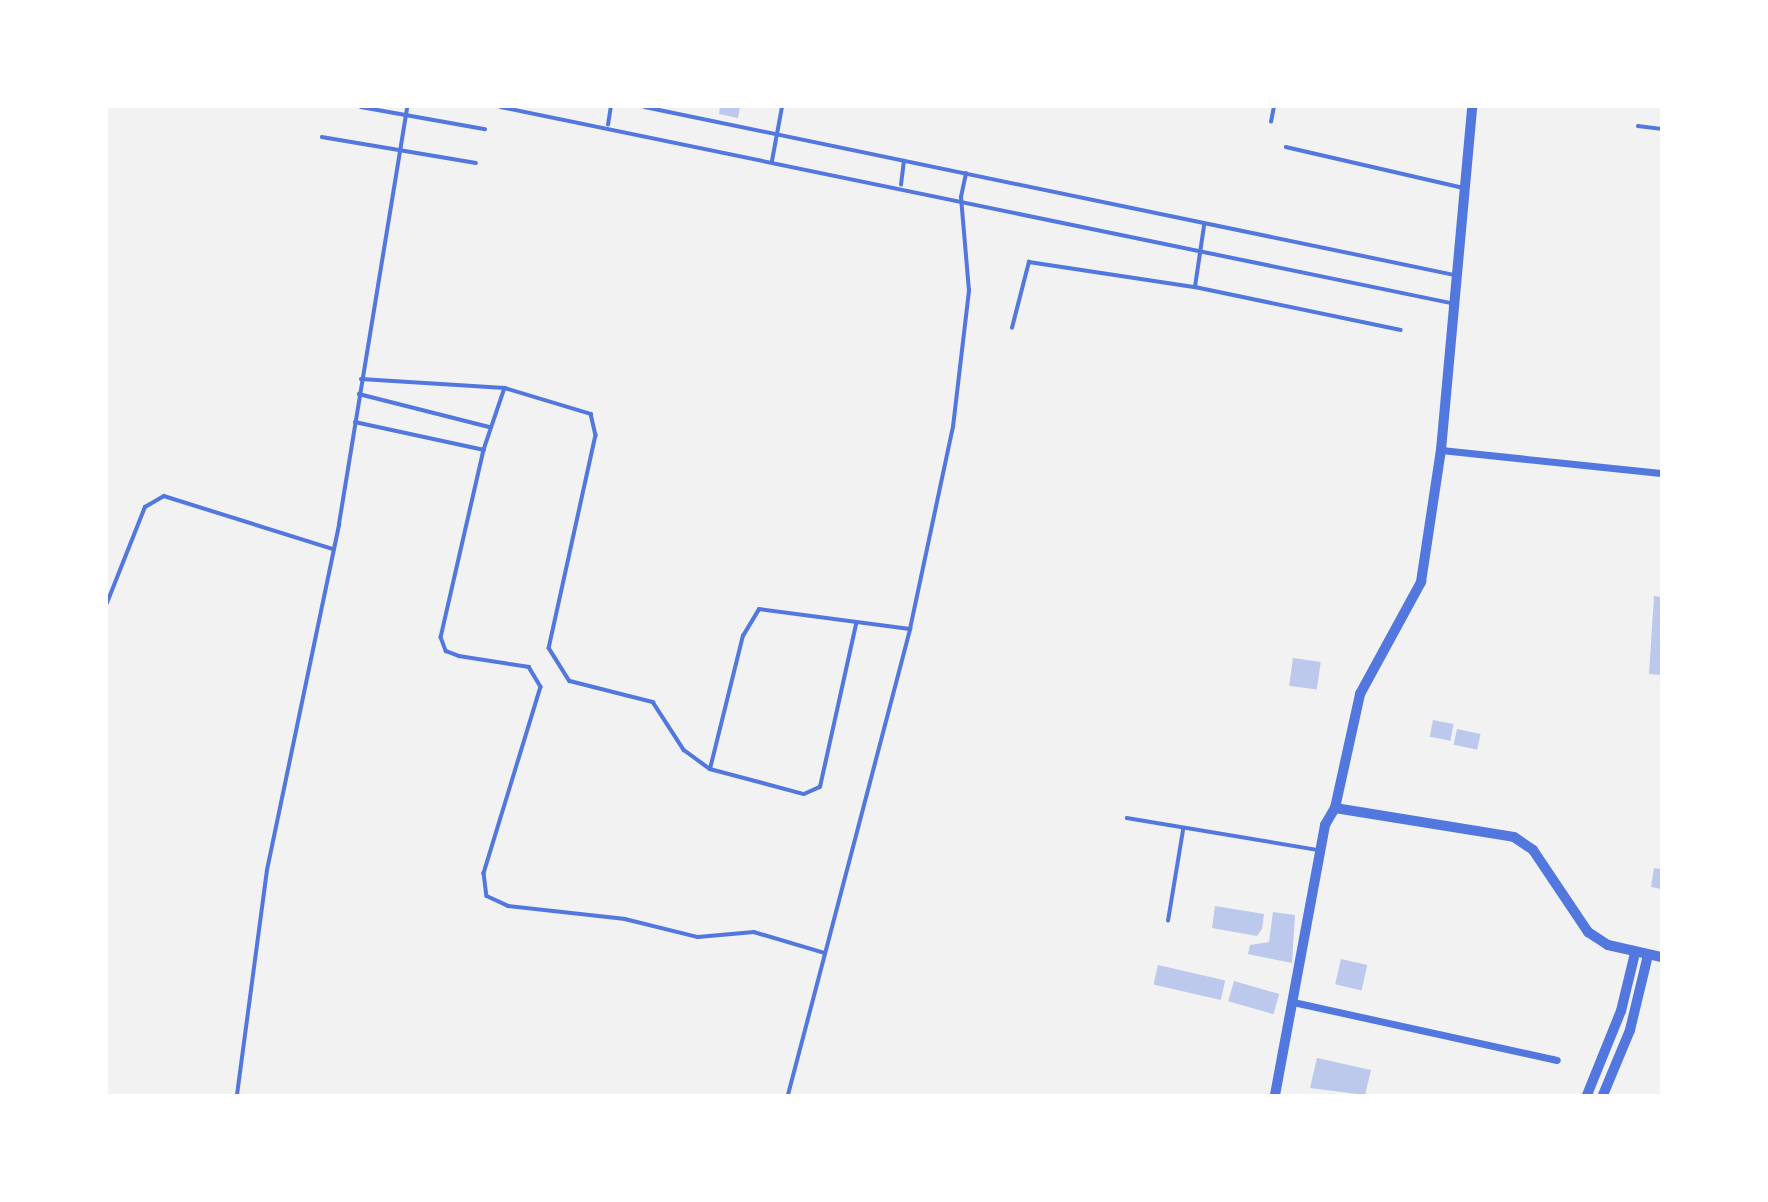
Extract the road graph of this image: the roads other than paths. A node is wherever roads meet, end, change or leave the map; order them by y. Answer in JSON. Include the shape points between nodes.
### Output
{"nodes":[{"id":1,"x":361,"y":107,"type":"edge"},
{"id":2,"x":407,"y":107,"type":"edge"},
{"id":3,"x":501,"y":107,"type":"edge"},
{"id":4,"x":611,"y":107,"type":"edge"},
{"id":5,"x":645,"y":107,"type":"edge"},
{"id":6,"x":782,"y":107,"type":"edge"},
{"id":7,"x":1274,"y":107,"type":"edge"},
{"id":8,"x":1472,"y":107,"type":"edge"},
{"id":9,"x":405,"y":115,"type":"junction"},
{"id":10,"x":1270,"y":122,"type":"dead end"},
{"id":11,"x":608,"y":126,"type":"junction"},
{"id":12,"x":1638,"y":126,"type":"dead end"},
{"id":13,"x":485,"y":129,"type":"dead end"},
{"id":14,"x":1661,"y":129,"type":"edge"},
{"id":15,"x":776,"y":135,"type":"junction"},
{"id":16,"x":322,"y":137,"type":"dead end"},
{"id":17,"x":401,"y":146,"type":"junction"},
{"id":18,"x":1286,"y":147,"type":"dead end"},
{"id":19,"x":772,"y":160,"type":"junction"},
{"id":20,"x":904,"y":161,"type":"junction"},
{"id":21,"x":476,"y":163,"type":"dead end"},
{"id":22,"x":966,"y":174,"type":"junction"},
{"id":23,"x":901,"y":185,"type":"junction"},
{"id":24,"x":1465,"y":189,"type":"junction"},
{"id":25,"x":961,"y":197,"type":"junction"},
{"id":26,"x":1204,"y":226,"type":"junction"},
{"id":27,"x":1199,"y":250,"type":"junction"},
{"id":28,"x":1458,"y":276,"type":"junction"},
{"id":29,"x":1195,"y":287,"type":"junction"},
{"id":30,"x":1453,"y":304,"type":"junction"},
{"id":31,"x":1012,"y":328,"type":"dead end"},
{"id":32,"x":1401,"y":330,"type":"dead end"},
{"id":33,"x":361,"y":379,"type":"junction"},
{"id":34,"x":505,"y":388,"type":"junction"},
{"id":35,"x":359,"y":394,"type":"junction"},
{"id":36,"x":355,"y":422,"type":"junction"},
{"id":37,"x":490,"y":428,"type":"junction"},
{"id":38,"x":484,"y":450,"type":"junction"},
{"id":39,"x":1441,"y":450,"type":"junction"},
{"id":40,"x":1661,"y":473,"type":"edge"},
{"id":41,"x":333,"y":550,"type":"junction"},
{"id":42,"x":107,"y":603,"type":"edge"},
{"id":43,"x":856,"y":624,"type":"junction"},
{"id":44,"x":910,"y":629,"type":"junction"},
{"id":45,"x":710,"y":769,"type":"junction"},
{"id":46,"x":1335,"y":808,"type":"junction"},
{"id":47,"x":1127,"y":818,"type":"dead end"},
{"id":48,"x":1183,"y":829,"type":"junction"},
{"id":49,"x":1320,"y":850,"type":"junction"},
{"id":50,"x":1168,"y":921,"type":"dead end"},
{"id":51,"x":825,"y":953,"type":"junction"},
{"id":52,"x":1635,"y":953,"type":"junction"},
{"id":53,"x":1648,"y":955,"type":"junction"},
{"id":54,"x":1661,"y":957,"type":"edge"},
{"id":55,"x":1293,"y":1002,"type":"junction"},
{"id":56,"x":1557,"y":1060,"type":"dead end"},
{"id":57,"x":237,"y":1095,"type":"edge"},
{"id":58,"x":788,"y":1095,"type":"edge"},
{"id":59,"x":1275,"y":1095,"type":"edge"},
{"id":60,"x":1587,"y":1095,"type":"edge"},
{"id":61,"x":1603,"y":1095,"type":"edge"}],
"edges":[{"from":1,"to":9,"type":"lane"},
{"from":2,"to":9,"type":"lane"},
{"from":3,"to":11,"type":"lane"},
{"from":4,"to":11,"type":"lane"},
{"from":5,"to":15,"type":"lane"},
{"from":6,"to":15,"type":"lane"},
{"from":7,"to":10,"type":"lane"},
{"from":8,"to":24,"type":"street"},
{"from":9,"to":13,"type":"lane"},
{"from":9,"to":17,"type":"lane"},
{"from":11,"to":19,"type":"lane"},
{"from":12,"to":14,"type":"lane"},
{"from":15,"to":19,"type":"lane"},
{"from":15,"to":20,"type":"lane"},
{"from":16,"to":17,"type":"lane"},
{"from":17,"to":21,"type":"lane"},
{"from":17,"to":33,"type":"lane"},
{"from":18,"to":24,"type":"lane"},
{"from":19,"to":23,"type":"lane"},
{"from":20,"to":22,"type":"lane"},
{"from":20,"to":23,"type":"lane"},
{"from":22,"to":25,"type":"lane"},
{"from":22,"to":26,"type":"lane"},
{"from":23,"to":25,"type":"lane"},
{"from":24,"to":28,"type":"street"},
{"from":25,"to":27,"type":"lane"},
{"from":25,"to":44,"type":"lane","via":[[969,291],[953,427]]},
{"from":26,"to":27,"type":"lane"},
{"from":26,"to":28,"type":"lane"},
{"from":27,"to":29,"type":"lane"},
{"from":27,"to":30,"type":"lane"},
{"from":28,"to":30,"type":"street"},
{"from":29,"to":31,"type":"lane","via":[[1029,262]]},
{"from":29,"to":32,"type":"lane"},
{"from":30,"to":39,"type":"street"},
{"from":33,"to":34,"type":"lane"},
{"from":33,"to":35,"type":"lane"},
{"from":34,"to":37,"type":"lane"},
{"from":34,"to":45,"type":"lane","via":[[582,408],[597,426],[549,648],[555,664],[570,681],[653,702],[678,744]]},
{"from":35,"to":36,"type":"lane"},
{"from":35,"to":37,"type":"lane"},
{"from":36,"to":38,"type":"lane"},
{"from":36,"to":41,"type":"lane"},
{"from":37,"to":38,"type":"lane"},
{"from":38,"to":51,"type":"lane","via":[[442,645],[459,656],[528,667],[541,687],[484,873],[487,897],[508,906],[625,919],[698,937],[754,933]]},
{"from":39,"to":40,"type":"street"},
{"from":39,"to":46,"type":"street","via":[[1421,582],[1360,694]]},
{"from":41,"to":42,"type":"lane","via":[[164,496],[145,507]]},
{"from":41,"to":57,"type":"lane","via":[[270,857]]},
{"from":43,"to":44,"type":"lane"},
{"from":43,"to":45,"type":"lane","via":[[759,609],[743,636]]},
{"from":43,"to":45,"type":"lane","via":[[820,787],[804,794]]},
{"from":44,"to":51,"type":"lane"},
{"from":46,"to":49,"type":"street"},
{"from":46,"to":52,"type":"street","via":[[1514,837],[1533,850],[1588,932]]},
{"from":47,"to":48,"type":"lane"},
{"from":48,"to":49,"type":"lane"},
{"from":48,"to":50,"type":"lane"},
{"from":49,"to":55,"type":"street"},
{"from":51,"to":58,"type":"lane"},
{"from":52,"to":53,"type":"street"},
{"from":52,"to":60,"type":"street","via":[[1622,1011]]},
{"from":53,"to":54,"type":"street"},
{"from":53,"to":61,"type":"street","via":[[1633,1018]]},
{"from":55,"to":56,"type":"street"},
{"from":55,"to":59,"type":"street"}]}
